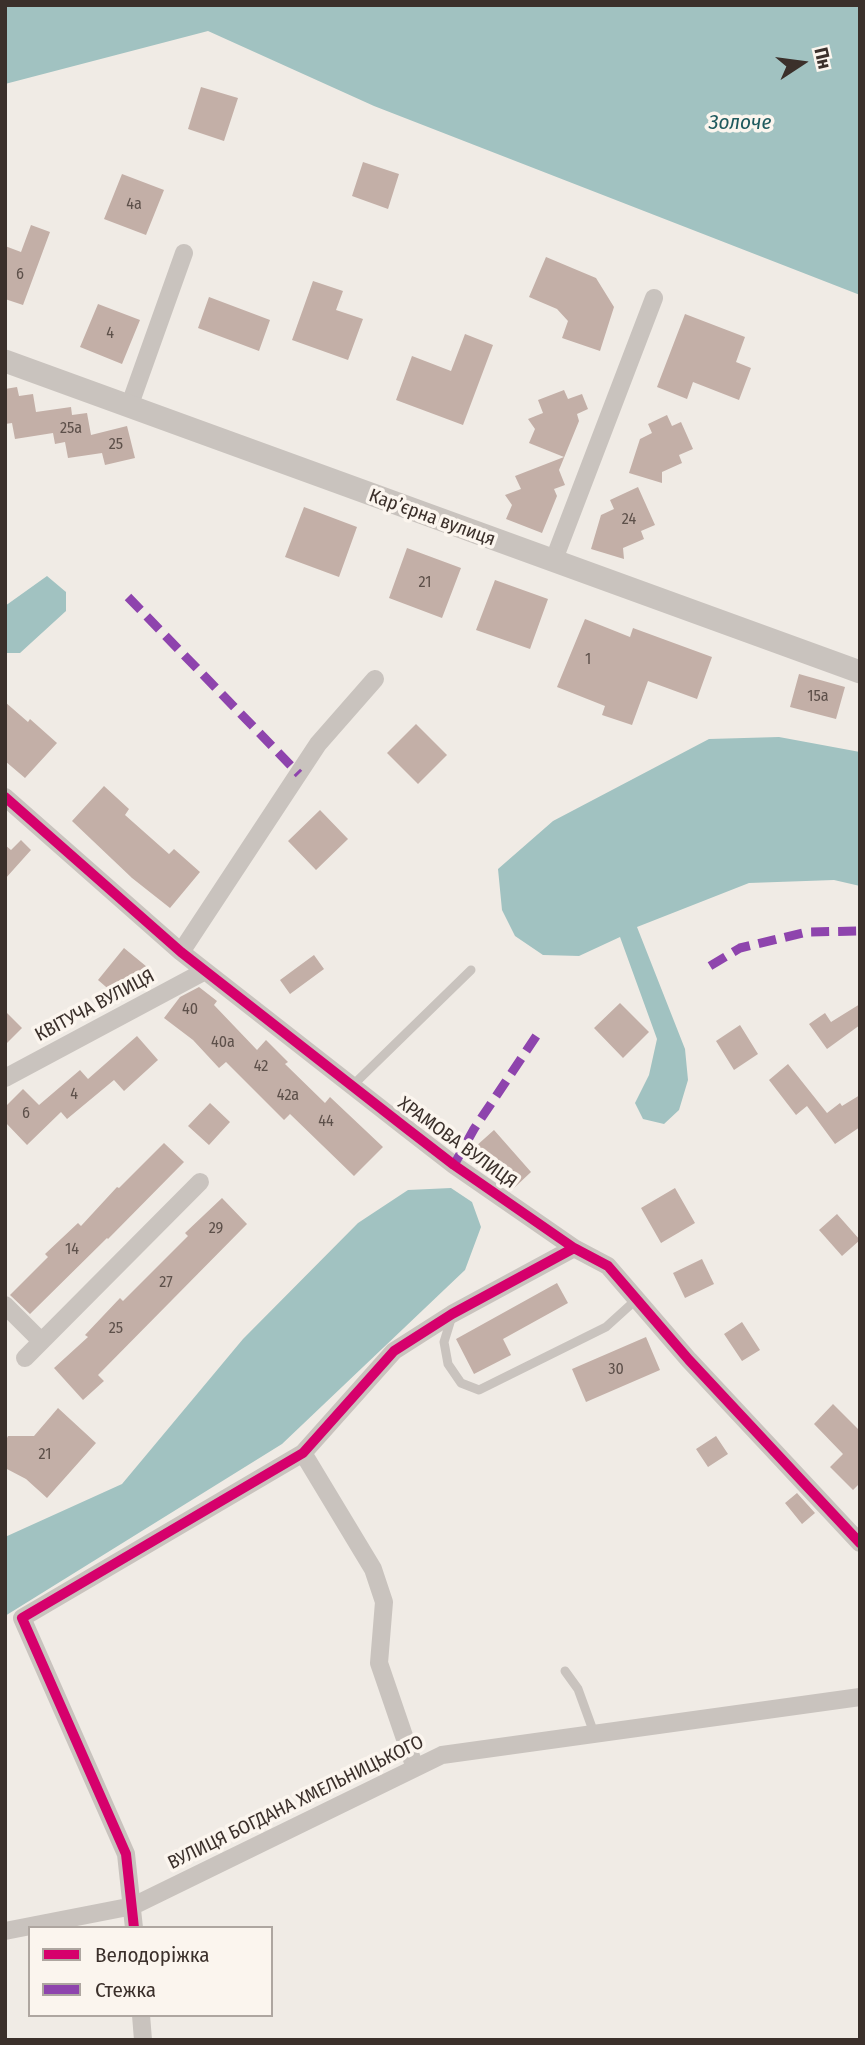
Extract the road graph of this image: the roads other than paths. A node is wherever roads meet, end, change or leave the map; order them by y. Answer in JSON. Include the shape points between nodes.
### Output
{"nodes":[{"id":1,"x":184,"y":253,"type":"dead end"},
{"id":2,"x":654,"y":298,"type":"dead end"},
{"id":3,"x":5,"y":362,"type":"edge"},
{"id":4,"x":129,"y":407,"type":"junction"},
{"id":5,"x":553,"y":562,"type":"junction"},
{"id":6,"x":860,"y":672,"type":"edge"},
{"id":7,"x":375,"y":679,"type":"dead end"},
{"id":8,"x":5,"y":797,"type":"edge"},
{"id":9,"x":181,"y":952,"type":"junction"},
{"id":10,"x":471,"y":970,"type":"dead end"},
{"id":11,"x":205,"y":971,"type":"junction"},
{"id":12,"x":5,"y":1079,"type":"edge"},
{"id":13,"x":352,"y":1086,"type":"junction"},
{"id":14,"x":200,"y":1182,"type":"dead end"},
{"id":15,"x":574,"y":1248,"type":"junction"},
{"id":16,"x":638,"y":1298,"type":"junction"},
{"id":17,"x":5,"y":1305,"type":"edge"},
{"id":18,"x":452,"y":1314,"type":"junction"},
{"id":19,"x":41,"y":1341,"type":"junction"},
{"id":20,"x":25,"y":1358,"type":"dead end"},
{"id":21,"x":303,"y":1453,"type":"junction"},
{"id":22,"x":860,"y":1544,"type":"edge"},
{"id":23,"x":565,"y":1671,"type":"dead end"},
{"id":24,"x":860,"y":1697,"type":"edge"},
{"id":25,"x":594,"y":1733,"type":"junction"},
{"id":26,"x":415,"y":1768,"type":"junction"},
{"id":27,"x":133,"y":1906,"type":"junction"},
{"id":28,"x":31,"y":1926,"type":"edge"},
{"id":29,"x":134,"y":1926,"type":"edge"},
{"id":30,"x":28,"y":1927,"type":"edge"},
{"id":31,"x":5,"y":1931,"type":"edge"},
{"id":32,"x":141,"y":2017,"type":"edge"},
{"id":33,"x":143,"y":2040,"type":"edge"}],
"edges":[{"from":1,"to":4,"type":"street"},
{"from":2,"to":5,"type":"street"},
{"from":3,"to":4,"type":"street","name":"Карʼєрна вулиця"},
{"from":4,"to":5,"type":"street","name":"Карʼєрна вулиця"},
{"from":5,"to":6,"type":"street","name":"Карʼєрна вулиця"},
{"from":7,"to":9,"type":"street","via":[[318,744]]},
{"from":8,"to":9,"type":"street","name":"ХРАМОВА ВУЛИЦЯ"},
{"from":9,"to":11,"type":"street","name":"ХРАМОВА ВУЛИЦЯ"},
{"from":10,"to":13,"type":"lane"},
{"from":11,"to":12,"type":"street","name":"КВІТУЧА ВУЛИЦЯ"},
{"from":11,"to":13,"type":"street","name":"ХРАМОВА ВУЛИЦЯ"},
{"from":13,"to":15,"type":"street","name":"ХРАМОВА ВУЛИЦЯ","via":[[454,1165]]},
{"from":14,"to":19,"type":"street"},
{"from":15,"to":16,"type":"street","name":"ХРАМОВА ВУЛИЦЯ","via":[[608,1266]]},
{"from":15,"to":18,"type":"street"},
{"from":16,"to":18,"type":"lane","via":[[606,1327],[479,1390],[461,1383],[448,1364],[444,1342]]},
{"from":16,"to":22,"type":"street","name":"ХРАМОВА ВУЛИЦЯ","via":[[689,1360]]},
{"from":17,"to":19,"type":"street"},
{"from":18,"to":21,"type":"street","via":[[394,1351]]},
{"from":19,"to":20,"type":"street"},
{"from":21,"to":26,"type":"street","via":[[373,1569],[384,1602],[379,1663]]},
{"from":21,"to":27,"type":"street","via":[[22,1618],[126,1854]]},
{"from":23,"to":25,"type":"lane","via":[[578,1689]]},
{"from":24,"to":25,"type":"street","name":"ВУЛИЦЯ БОГДАНА ХМЕЛЬНИЦЬКОГО"},
{"from":25,"to":26,"type":"street","name":"ВУЛИЦЯ БОГДАНА ХМЕЛЬНИЦЬКОГО","via":[[442,1755]]},
{"from":26,"to":27,"type":"street","name":"ВУЛИЦЯ БОГДАНА ХМЕЛЬНИЦЬКОГО"},
{"from":27,"to":28,"type":"street","name":"ВУЛИЦЯ БОГДАНА ХМЕЛЬНИЦЬКОГО"},
{"from":27,"to":29,"type":"street"},
{"from":30,"to":31,"type":"street","name":"ВУЛИЦЯ БОГДАНА ХМЕЛЬНИЦЬКОГО"},
{"from":32,"to":33,"type":"street"}]}
